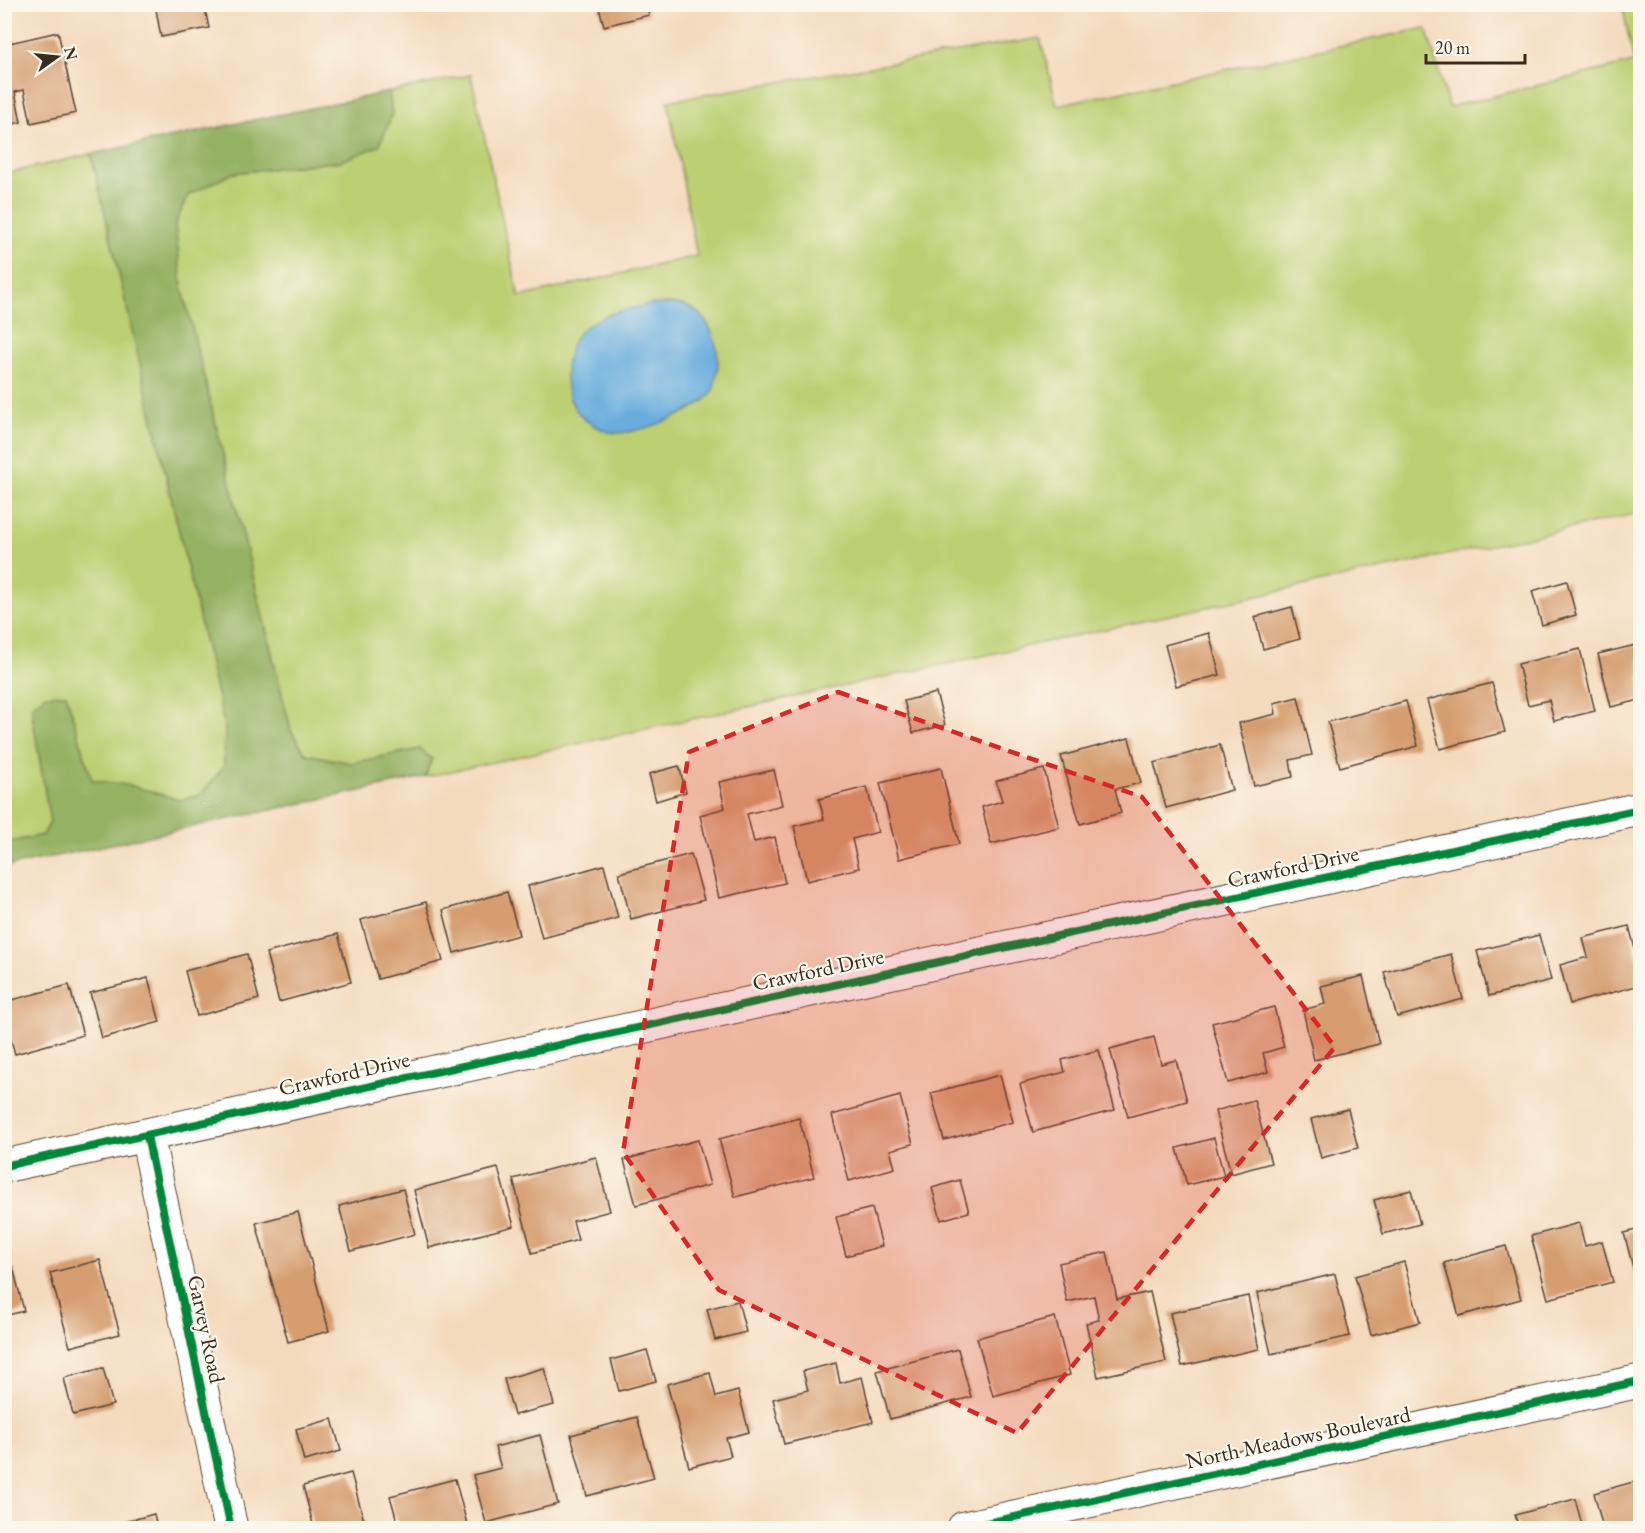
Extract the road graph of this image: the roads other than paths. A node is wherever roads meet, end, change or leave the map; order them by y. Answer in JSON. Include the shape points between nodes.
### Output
{"nodes":[{"id":1,"x":1641,"y":809,"type":"edge"},
{"id":2,"x":147,"y":1136,"type":"junction"},
{"id":3,"x":4,"y":1166,"type":"edge"},
{"id":4,"x":1641,"y":1381,"type":"edge"},
{"id":5,"x":231,"y":1528,"type":"edge"},
{"id":6,"x":964,"y":1528,"type":"edge"}],
"edges":[{"from":1,"to":2,"type":"street","name":"Crawford Drive"},
{"from":2,"to":3,"type":"street","name":"Crawford Drive"},
{"from":2,"to":5,"type":"street","name":"Garvey Road"},
{"from":4,"to":6,"type":"street","name":"North Meadows Boulevard"}]}
